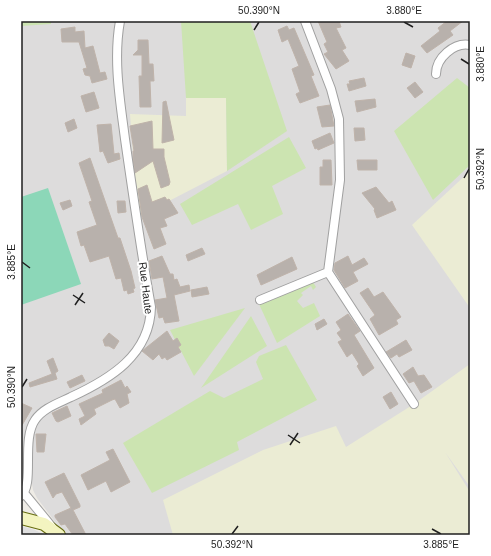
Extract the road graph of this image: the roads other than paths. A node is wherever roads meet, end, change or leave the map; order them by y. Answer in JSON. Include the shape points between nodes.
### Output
{"nodes":[{"id":1,"x":120,"y":21,"type":"edge"},
{"id":2,"x":305,"y":21,"type":"edge"},
{"id":3,"x":470,"y":45,"type":"edge"},
{"id":4,"x":436,"y":74,"type":"dead end"},
{"id":5,"x":328,"y":272,"type":"junction"},
{"id":6,"x":260,"y":300,"type":"dead end"},
{"id":7,"x":414,"y":404,"type":"dead end"},
{"id":8,"x":23,"y":494,"type":"edge"},
{"id":9,"x":21,"y":518,"type":"edge"},
{"id":10,"x":58,"y":534,"type":"edge"}],
"edges":[{"from":1,"to":8,"type":"street","name":"Rue Haute","via":[[117,53],[120,97],[136,221],[151,307],[148,332],[126,363],[100,382],[42,412],[35,419],[30,429],[27,448],[28,476]]},
{"from":2,"to":5,"type":"street","via":[[331,89],[339,119],[340,180]]},
{"from":3,"to":4,"type":"street","via":[[460,45],[443,56],[438,62]]},
{"from":5,"to":6,"type":"street"},
{"from":5,"to":7,"type":"street"},
{"from":8,"to":10,"type":"street"},
{"from":9,"to":10,"type":"main road","via":[[44,524]]}]}
